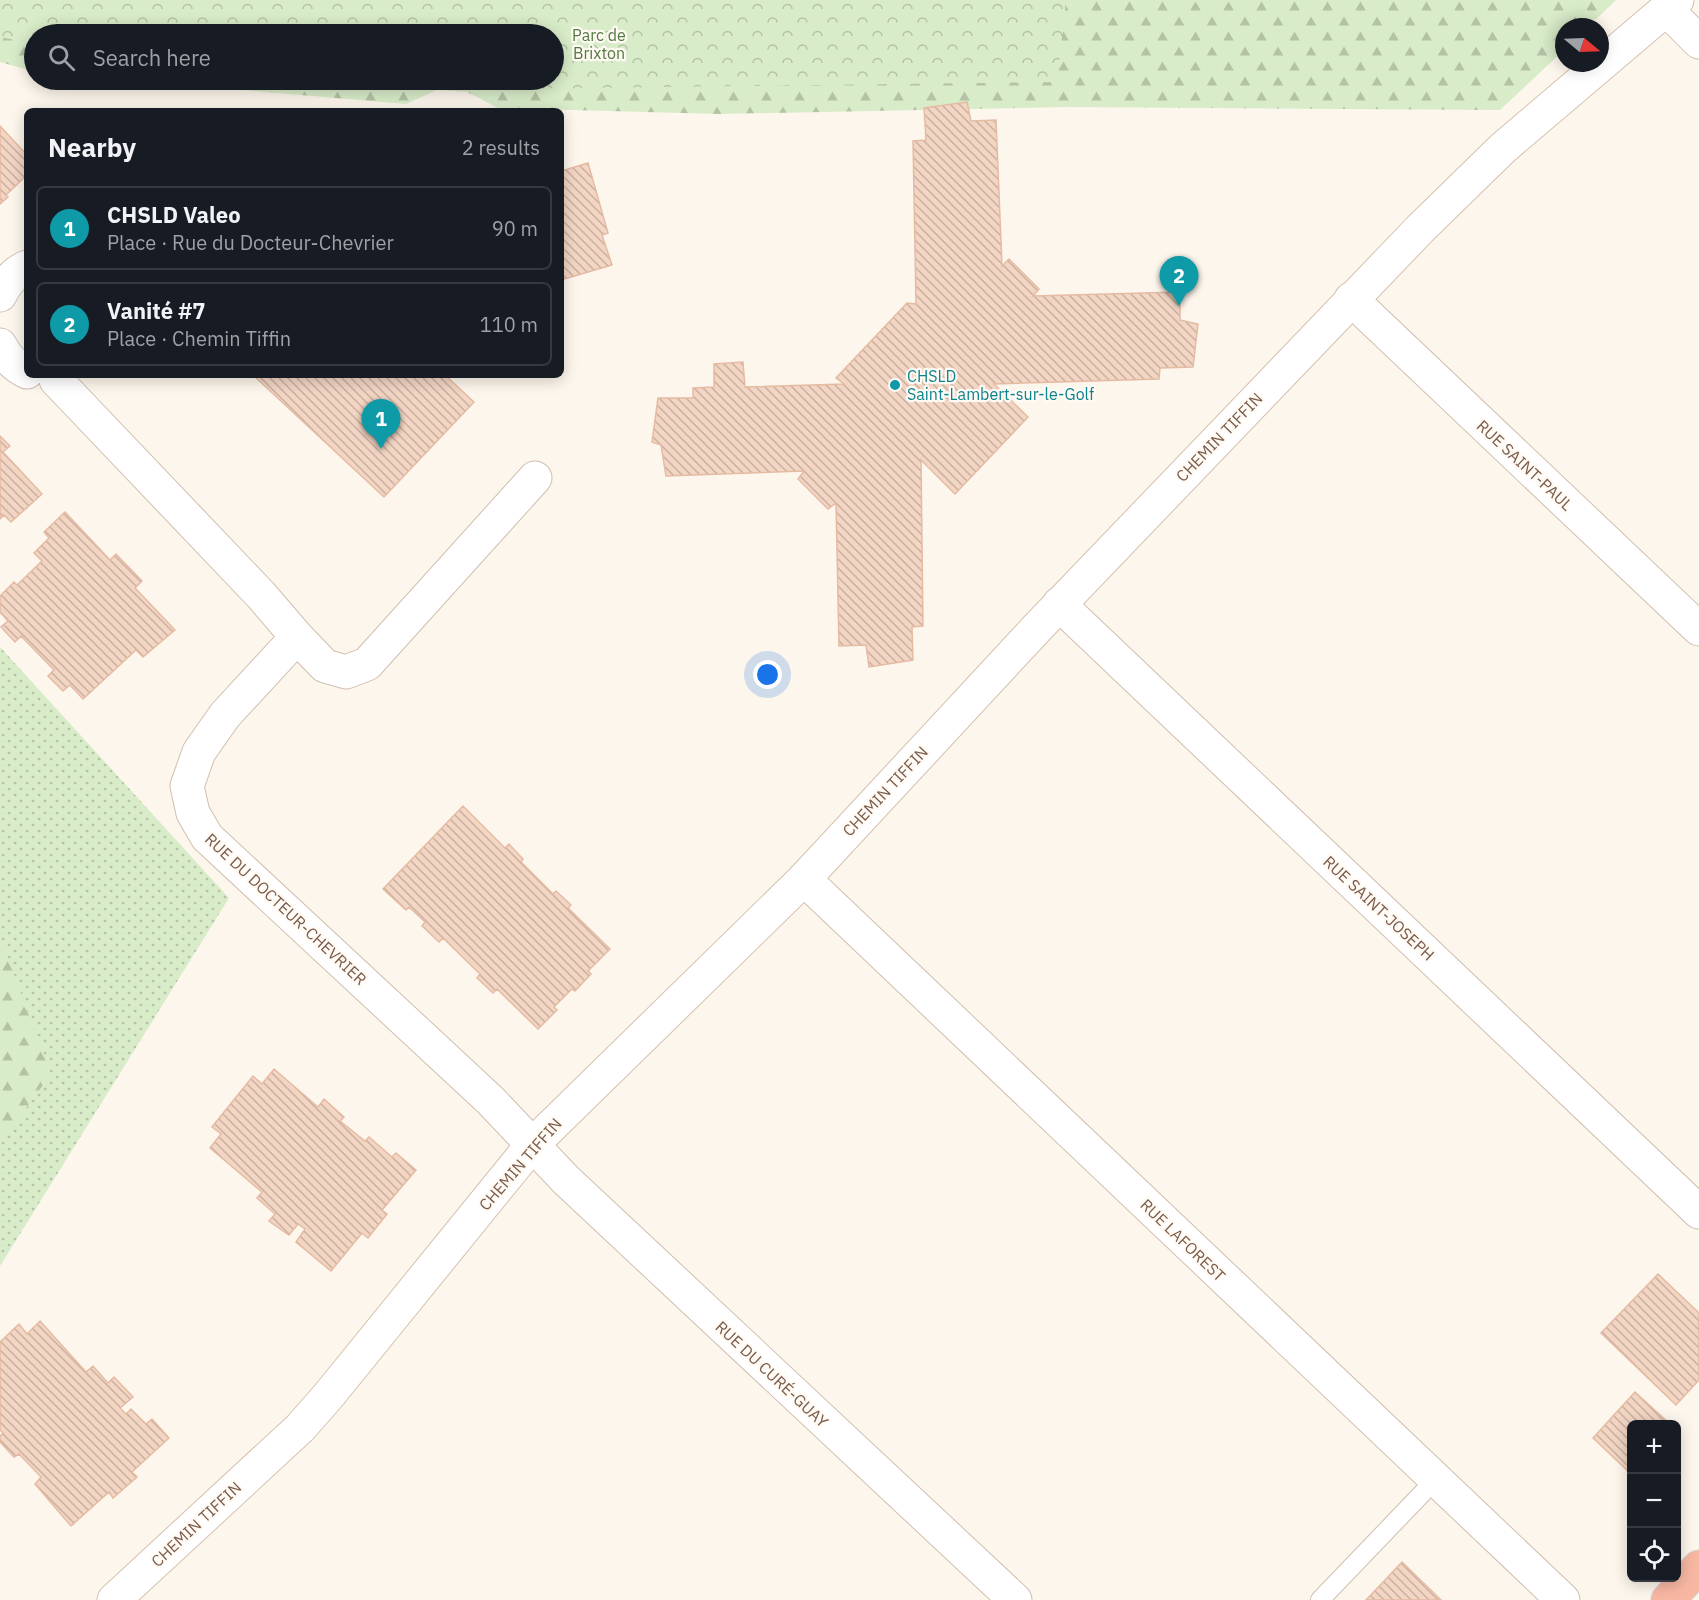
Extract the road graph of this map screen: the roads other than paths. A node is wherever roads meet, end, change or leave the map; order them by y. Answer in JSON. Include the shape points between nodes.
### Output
{"nodes":[{"id":1,"x":1672,"y":4,"type":"edge"},
{"id":2,"x":1699,"y":42,"type":"edge"},
{"id":3,"x":24,"y":268,"type":"edge"},
{"id":4,"x":0,"y":295,"type":"edge"},
{"id":5,"x":1351,"y":299,"type":"junction"},
{"id":6,"x":0,"y":345,"type":"edge"},
{"id":7,"x":24,"y":370,"type":"edge"},
{"id":8,"x":50,"y":378,"type":"edge"},
{"id":9,"x":535,"y":478,"type":"dead end"},
{"id":10,"x":1059,"y":604,"type":"junction"},
{"id":11,"x":1699,"y":629,"type":"edge"},
{"id":12,"x":297,"y":637,"type":"junction"},
{"id":13,"x":804,"y":879,"type":"junction"},
{"id":14,"x":532,"y":1145,"type":"junction"},
{"id":15,"x":1699,"y":1212,"type":"edge"},
{"id":16,"x":1436,"y":1479,"type":"junction"},
{"id":17,"x":1699,"y":1567,"type":"edge"},
{"id":18,"x":114,"y":1600,"type":"edge"},
{"id":19,"x":1015,"y":1600,"type":"edge"},
{"id":20,"x":1320,"y":1600,"type":"edge"},
{"id":21,"x":1563,"y":1600,"type":"edge"},
{"id":22,"x":1668,"y":1600,"type":"edge"}],
"edges":[{"from":1,"to":2,"type":"street"},
{"from":1,"to":5,"type":"street","name":"CHEMIN TIFFIN","via":[[1503,148]]},
{"from":3,"to":4,"type":"street","via":[[6,283]]},
{"from":5,"to":10,"type":"street","name":"CHEMIN TIFFIN"},
{"from":5,"to":11,"type":"street","name":"RUE SAINT-PAUL"},
{"from":6,"to":7,"type":"street","via":[[6,356]]},
{"from":8,"to":12,"type":"street"},
{"from":9,"to":12,"type":"street","via":[[367,664],[346,672],[325,666]]},
{"from":10,"to":13,"type":"street","name":"CHEMIN TIFFIN"},
{"from":10,"to":15,"type":"street","name":"RUE SAINT-JOSEPH"},
{"from":12,"to":14,"type":"street","name":"RUE DU DOCTEUR-CHEVRIER","via":[[225,715],[199,752],[187,786],[193,813],[207,837],[490,1100]]},
{"from":13,"to":14,"type":"street","name":"CHEMIN TIFFIN"},
{"from":13,"to":16,"type":"street","name":"RUE LAFOREST"},
{"from":14,"to":18,"type":"street","name":"CHEMIN TIFFIN","via":[[300,1428]]},
{"from":14,"to":19,"type":"street","name":"RUE DU CURÉ-GUAY"},
{"from":16,"to":20,"type":"lane"},
{"from":16,"to":21,"type":"street","name":"RUE LAFOREST"},
{"from":17,"to":22,"type":"highway"}]}
